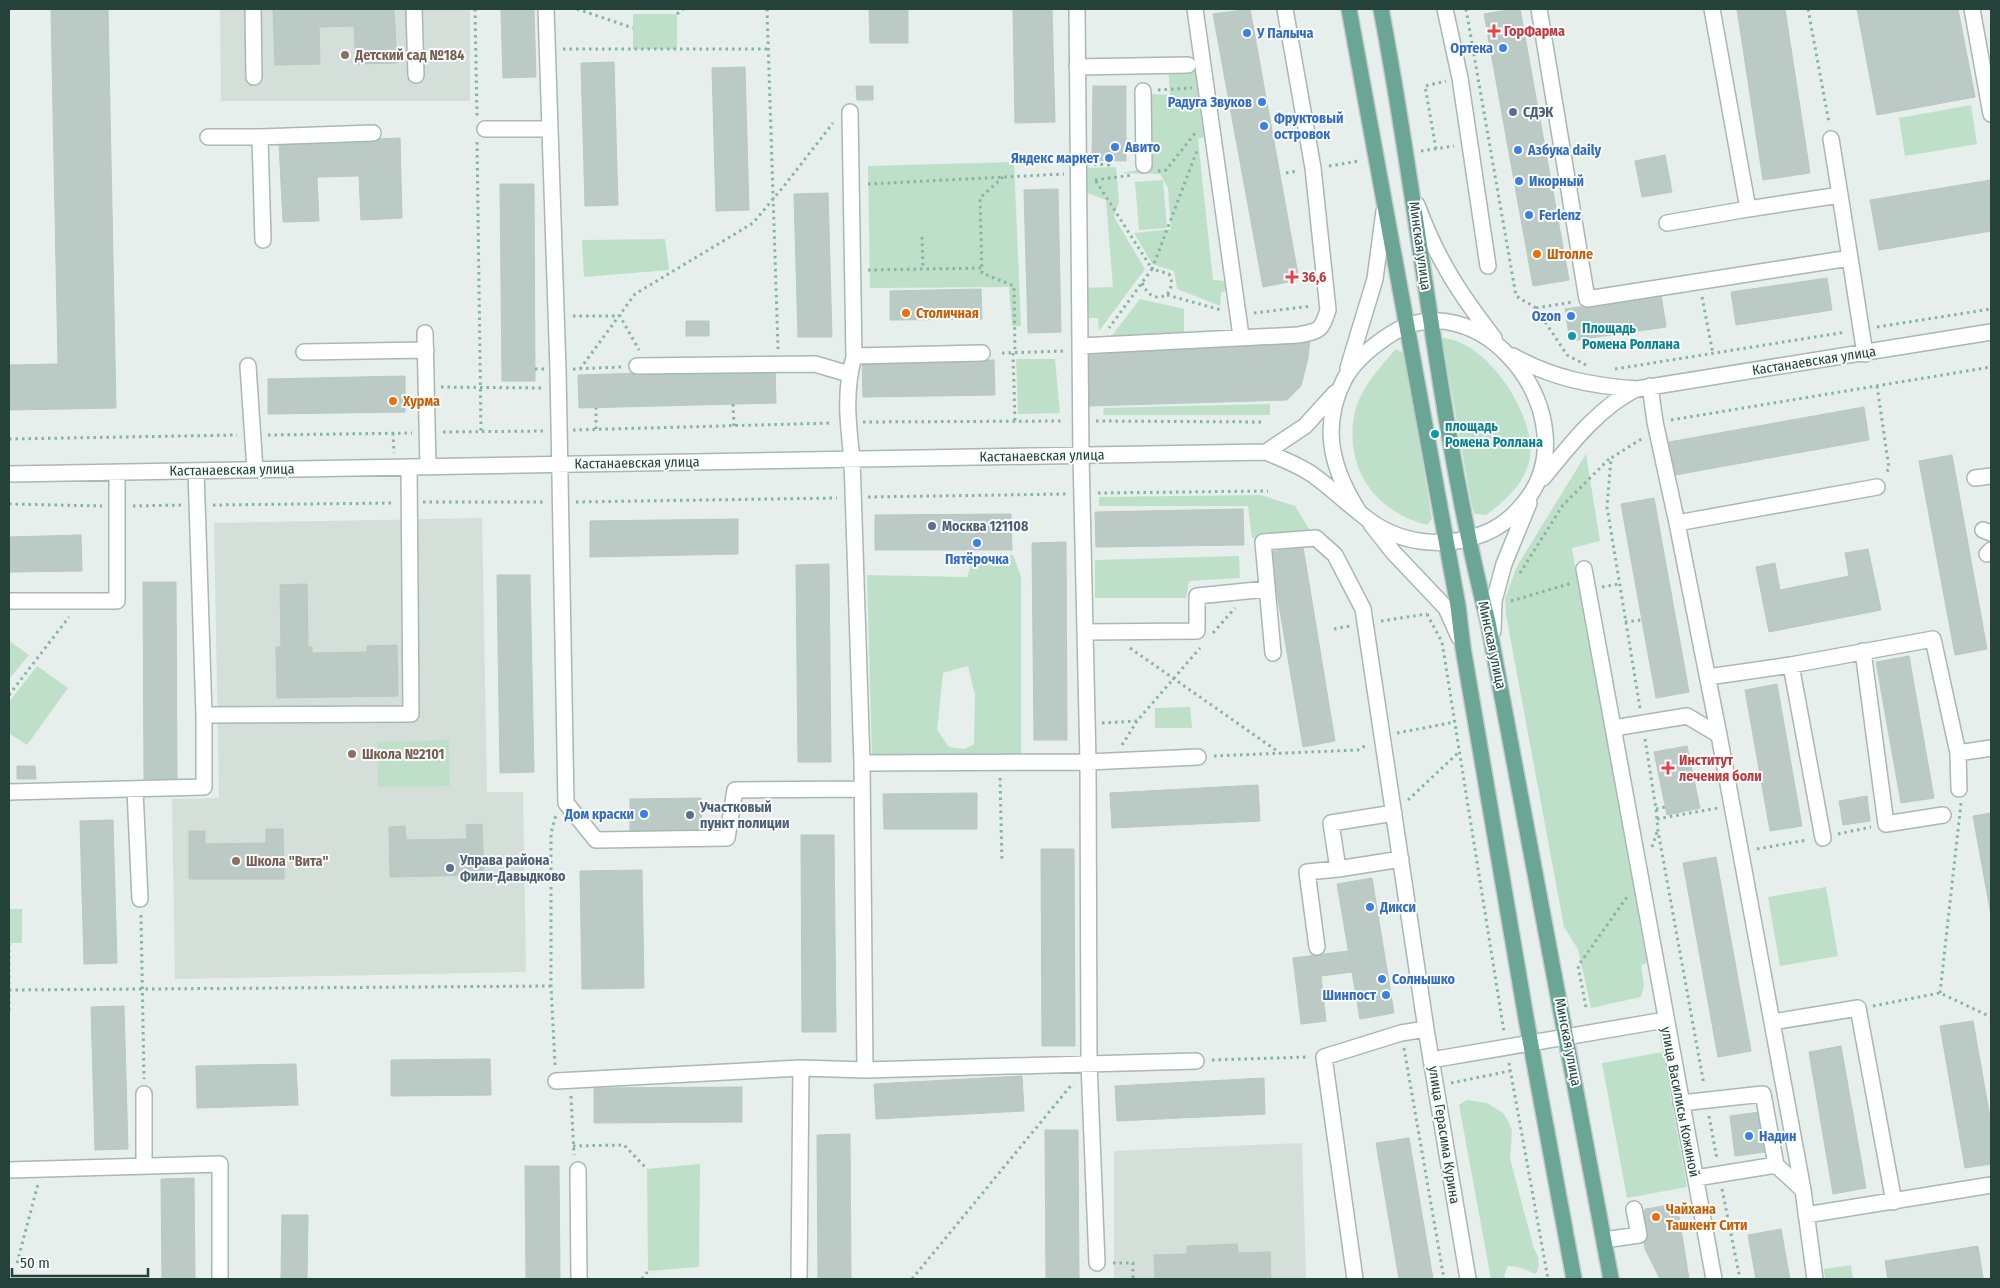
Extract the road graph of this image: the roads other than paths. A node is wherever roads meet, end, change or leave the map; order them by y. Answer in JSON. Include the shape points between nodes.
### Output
{"nodes":[{"id":1,"x":253,"y":9,"type":"edge"},
{"id":2,"x":414,"y":9,"type":"edge"},
{"id":3,"x":546,"y":9,"type":"edge"},
{"id":4,"x":1077,"y":9,"type":"edge"},
{"id":5,"x":1195,"y":9,"type":"edge"},
{"id":6,"x":1285,"y":9,"type":"edge"},
{"id":7,"x":1349,"y":9,"type":"edge"},
{"id":8,"x":1381,"y":9,"type":"edge"},
{"id":9,"x":1445,"y":9,"type":"edge"},
{"id":10,"x":1539,"y":9,"type":"edge"},
{"id":11,"x":1712,"y":9,"type":"edge"},
{"id":12,"x":1972,"y":9,"type":"edge"},
{"id":13,"x":1188,"y":65,"type":"dead end"},
{"id":14,"x":1077,"y":67,"type":"junction"},
{"id":15,"x":416,"y":75,"type":"dead end"},
{"id":16,"x":254,"y":77,"type":"dead end"},
{"id":17,"x":1143,"y":91,"type":"road end"},
{"id":18,"x":850,"y":112,"type":"road end"},
{"id":19,"x":1991,"y":114,"type":"edge"},
{"id":20,"x":479,"y":128,"type":"road end"},
{"id":21,"x":549,"y":129,"type":"junction"},
{"id":22,"x":373,"y":133,"type":"dead end"},
{"id":23,"x":208,"y":137,"type":"dead end"},
{"id":24,"x":260,"y":137,"type":"junction"},
{"id":25,"x":1832,"y":139,"type":"road end"},
{"id":26,"x":1144,"y":165,"type":"dead end"},
{"id":27,"x":1412,"y":190,"type":"junction"},
{"id":28,"x":1840,"y":195,"type":"junction"},
{"id":29,"x":1385,"y":200,"type":"junction"},
{"id":30,"x":1748,"y":209,"type":"junction"},
{"id":31,"x":1667,"y":222,"type":"dead end"},
{"id":32,"x":263,"y":240,"type":"dead end"},
{"id":33,"x":1850,"y":258,"type":"junction"},
{"id":34,"x":1488,"y":266,"type":"dead end"},
{"id":35,"x":1430,"y":322,"type":"junction"},
{"id":36,"x":1408,"y":326,"type":"junction"},
{"id":37,"x":1991,"y":332,"type":"edge"},
{"id":38,"x":425,"y":333,"type":"dead end"},
{"id":39,"x":1241,"y":336,"type":"junction"},
{"id":40,"x":1080,"y":348,"type":"junction"},
{"id":41,"x":426,"y":350,"type":"junction"},
{"id":42,"x":1504,"y":350,"type":"junction"},
{"id":43,"x":304,"y":352,"type":"dead end"},
{"id":44,"x":982,"y":352,"type":"dead end"},
{"id":45,"x":1865,"y":354,"type":"junction"},
{"id":46,"x":854,"y":356,"type":"junction"},
{"id":47,"x":248,"y":366,"type":"dead end"},
{"id":48,"x":642,"y":366,"type":"road end"},
{"id":49,"x":849,"y":374,"type":"junction"},
{"id":50,"x":1343,"y":382,"type":"junction"},
{"id":51,"x":1644,"y":387,"type":"junction"},
{"id":52,"x":1266,"y":452,"type":"junction"},
{"id":53,"x":1081,"y":455,"type":"junction"},
{"id":54,"x":852,"y":459,"type":"junction"},
{"id":55,"x":559,"y":464,"type":"junction"},
{"id":56,"x":409,"y":467,"type":"junction"},
{"id":57,"x":428,"y":467,"type":"junction"},
{"id":58,"x":255,"y":470,"type":"junction"},
{"id":59,"x":196,"y":471,"type":"junction"},
{"id":60,"x":117,"y":472,"type":"junction"},
{"id":61,"x":9,"y":474,"type":"edge"},
{"id":62,"x":1991,"y":476,"type":"edge"},
{"id":63,"x":1975,"y":478,"type":"dead end"},
{"id":64,"x":1537,"y":487,"type":"junction"},
{"id":65,"x":1877,"y":487,"type":"road end"},
{"id":66,"x":1363,"y":516,"type":"junction"},
{"id":67,"x":1677,"y":523,"type":"junction"},
{"id":68,"x":1468,"y":540,"type":"junction"},
{"id":69,"x":1447,"y":543,"type":"junction"},
{"id":70,"x":1584,"y":568,"type":"dead end"},
{"id":71,"x":1267,"y":589,"type":"junction"},
{"id":72,"x":9,"y":601,"type":"edge"},
{"id":73,"x":1085,"y":632,"type":"junction"},
{"id":74,"x":1492,"y":643,"type":"junction"},
{"id":75,"x":1463,"y":648,"type":"junction"},
{"id":76,"x":1863,"y":651,"type":"junction"},
{"id":77,"x":1273,"y":652,"type":"dead end"},
{"id":78,"x":1790,"y":665,"type":"junction"},
{"id":79,"x":1708,"y":677,"type":"junction"},
{"id":80,"x":204,"y":715,"type":"junction"},
{"id":81,"x":1614,"y":728,"type":"junction"},
{"id":82,"x":1719,"y":736,"type":"junction"},
{"id":83,"x":1991,"y":748,"type":"edge"},
{"id":84,"x":1958,"y":753,"type":"junction"},
{"id":85,"x":1198,"y":757,"type":"road end"},
{"id":86,"x":1088,"y":762,"type":"junction"},
{"id":87,"x":862,"y":763,"type":"junction"},
{"id":88,"x":862,"y":789,"type":"junction"},
{"id":89,"x":1959,"y":789,"type":"road end"},
{"id":90,"x":135,"y":790,"type":"junction"},
{"id":91,"x":9,"y":792,"type":"edge"},
{"id":92,"x":1394,"y":814,"type":"junction"},
{"id":93,"x":1943,"y":815,"type":"dead end"},
{"id":94,"x":1822,"y":838,"type":"dead end"},
{"id":95,"x":1401,"y":859,"type":"junction"},
{"id":96,"x":1338,"y":868,"type":"junction"},
{"id":97,"x":140,"y":899,"type":"road end"},
{"id":98,"x":1317,"y":947,"type":"dead end"},
{"id":99,"x":1665,"y":1020,"type":"junction"},
{"id":100,"x":1772,"y":1022,"type":"junction"},
{"id":101,"x":1426,"y":1029,"type":"junction"},
{"id":102,"x":1567,"y":1036,"type":"junction"},
{"id":103,"x":1530,"y":1043,"type":"junction"},
{"id":104,"x":1432,"y":1060,"type":"junction"},
{"id":105,"x":1196,"y":1061,"type":"road end"},
{"id":106,"x":1089,"y":1063,"type":"junction"},
{"id":107,"x":801,"y":1068,"type":"junction"},
{"id":108,"x":865,"y":1070,"type":"junction"},
{"id":109,"x":563,"y":1080,"type":"road end"},
{"id":110,"x":144,"y":1094,"type":"road end"},
{"id":111,"x":1681,"y":1103,"type":"junction"},
{"id":112,"x":576,"y":1163,"type":"road end"},
{"id":113,"x":1776,"y":1165,"type":"junction"},
{"id":114,"x":144,"y":1166,"type":"junction"},
{"id":115,"x":9,"y":1170,"type":"edge"},
{"id":116,"x":1696,"y":1178,"type":"junction"},
{"id":117,"x":1991,"y":1185,"type":"edge"},
{"id":118,"x":1803,"y":1190,"type":"junction"},
{"id":119,"x":1894,"y":1202,"type":"junction"},
{"id":120,"x":1634,"y":1209,"type":"dead end"},
{"id":121,"x":1806,"y":1215,"type":"junction"},
{"id":122,"x":1604,"y":1240,"type":"junction"},
{"id":123,"x":1097,"y":1263,"type":"road end"},
{"id":124,"x":220,"y":1279,"type":"edge"},
{"id":125,"x":579,"y":1279,"type":"edge"},
{"id":126,"x":798,"y":1279,"type":"edge"},
{"id":127,"x":1355,"y":1279,"type":"edge"},
{"id":128,"x":1468,"y":1279,"type":"edge"},
{"id":129,"x":1574,"y":1279,"type":"edge"},
{"id":130,"x":1611,"y":1279,"type":"edge"},
{"id":131,"x":1714,"y":1279,"type":"edge"},
{"id":132,"x":1815,"y":1279,"type":"edge"}],
"edges":[{"from":1,"to":16,"type":"street"},
{"from":2,"to":15,"type":"street"},
{"from":3,"to":21,"type":"street"},
{"from":4,"to":14,"type":"street"},
{"from":5,"to":39,"type":"street"},
{"from":6,"to":39,"type":"street","via":[[1313,168],[1328,310],[1322,328],[1316,331],[1298,335]]},
{"from":7,"to":29,"type":"main road","name":"Минская улица"},
{"from":8,"to":27,"type":"main road","name":"Минская улица"},
{"from":9,"to":34,"type":"street","via":[[1460,78]]},
{"from":10,"to":33,"type":"street","via":[[1587,299]]},
{"from":11,"to":30,"type":"street"},
{"from":12,"to":19,"type":"street"},
{"from":13,"to":14,"type":"street"},
{"from":14,"to":40,"type":"street"},
{"from":17,"to":26,"type":"street"},
{"from":18,"to":46,"type":"street"},
{"from":20,"to":21,"type":"street"},
{"from":21,"to":55,"type":"street"},
{"from":22,"to":24,"type":"street"},
{"from":23,"to":24,"type":"street"},
{"from":24,"to":32,"type":"street"},
{"from":25,"to":28,"type":"street"},
{"from":27,"to":35,"type":"main road","name":"Минская улица"},
{"from":27,"to":42,"type":"street","via":[[1434,249],[1448,275]]},
{"from":28,"to":30,"type":"street"},
{"from":28,"to":33,"type":"street"},
{"from":29,"to":36,"type":"main road","name":"Минская улица"},
{"from":29,"to":50,"type":"street","via":[[1375,279]]},
{"from":30,"to":31,"type":"street"},
{"from":33,"to":45,"type":"street"},
{"from":35,"to":36,"type":"street","name":"Кастанаевская улица"},
{"from":35,"to":42,"type":"street","name":"Кастанаевская улица","via":[[1451,322],[1469,328]]},
{"from":35,"to":68,"type":"main road","name":"Минская улица"},
{"from":36,"to":50,"type":"street","name":"Кастанаевская улица","via":[[1394,331],[1366,352]]},
{"from":36,"to":69,"type":"main road","name":"Минская улица"},
{"from":37,"to":45,"type":"street","name":"Кастанаевская улица"},
{"from":38,"to":41,"type":"street"},
{"from":39,"to":40,"type":"street"},
{"from":40,"to":53,"type":"street"},
{"from":41,"to":43,"type":"street"},
{"from":41,"to":57,"type":"street"},
{"from":42,"to":51,"type":"street","name":"Кастанаевская улица","via":[[1552,374],[1579,382]]},
{"from":42,"to":64,"type":"street","name":"Кастанаевская улица","via":[[1521,369],[1535,396],[1544,428],[1546,464]]},
{"from":44,"to":46,"type":"street"},
{"from":45,"to":51,"type":"street","name":"Кастанаевская улица"},
{"from":46,"to":49,"type":"street"},
{"from":47,"to":58,"type":"street"},
{"from":48,"to":49,"type":"street","via":[[815,364]]},
{"from":49,"to":54,"type":"street","via":[[848,423]]},
{"from":50,"to":52,"type":"street","name":"Кастанаевская улица","via":[[1305,426]]},
{"from":50,"to":66,"type":"street","name":"Кастанаевская улица","via":[[1331,418],[1332,455],[1346,492]]},
{"from":51,"to":64,"type":"street","name":"Кастанаевская улица","via":[[1619,398],[1600,414]]},
{"from":51,"to":67,"type":"street"},
{"from":52,"to":53,"type":"street","name":"Кастанаевская улица"},
{"from":52,"to":66,"type":"street","name":"Кастанаевская улица","via":[[1311,474]]},
{"from":53,"to":54,"type":"street","name":"Кастанаевская улица"},
{"from":53,"to":73,"type":"street"},
{"from":54,"to":55,"type":"street","name":"Кастанаевская улица"},
{"from":54,"to":87,"type":"street"},
{"from":55,"to":57,"type":"street","name":"Кастанаевская улица"},
{"from":55,"to":88,"type":"street","via":[[566,803],[596,840],[727,838],[735,790]]},
{"from":56,"to":57,"type":"street","name":"Кастанаевская улица"},
{"from":56,"to":58,"type":"street","name":"Кастанаевская улица"},
{"from":56,"to":80,"type":"street","via":[[411,714]]},
{"from":58,"to":59,"type":"street","name":"Кастанаевская улица"},
{"from":59,"to":60,"type":"street","name":"Кастанаевская улица"},
{"from":59,"to":80,"type":"street"},
{"from":60,"to":61,"type":"street","name":"Кастанаевская улица"},
{"from":60,"to":72,"type":"street","via":[[117,600]]},
{"from":62,"to":63,"type":"street"},
{"from":64,"to":68,"type":"street","name":"Кастанаевская улица","via":[[1518,511],[1501,525]]},
{"from":64,"to":74,"type":"street","via":[[1504,564],[1494,601]]},
{"from":65,"to":67,"type":"street"},
{"from":66,"to":69,"type":"street","name":"Кастанаевская улица","via":[[1411,540]]},
{"from":66,"to":75,"type":"street","via":[[1446,608]]},
{"from":67,"to":79,"type":"street"},
{"from":68,"to":69,"type":"street","name":"Кастанаевская улица"},
{"from":68,"to":74,"type":"main road","name":"Минская улица"},
{"from":69,"to":75,"type":"main road","name":"Минская улица"},
{"from":70,"to":81,"type":"street"},
{"from":71,"to":73,"type":"street","via":[[1197,596],[1197,631]]},
{"from":71,"to":77,"type":"street"},
{"from":71,"to":92,"type":"street","via":[[1263,542],[1316,538],[1334,554],[1363,608]]},
{"from":73,"to":86,"type":"street"},
{"from":74,"to":102,"type":"main road","name":"Минская улица"},
{"from":75,"to":103,"type":"main road","name":"Минская улица"},
{"from":76,"to":78,"type":"street"},
{"from":76,"to":84,"type":"street","via":[[1933,639]]},
{"from":76,"to":93,"type":"street","via":[[1886,824]]},
{"from":78,"to":79,"type":"street"},
{"from":78,"to":94,"type":"street"},
{"from":79,"to":82,"type":"street"},
{"from":80,"to":90,"type":"street","via":[[204,787]]},
{"from":81,"to":82,"type":"street","via":[[1687,716]]},
{"from":81,"to":99,"type":"street"},
{"from":82,"to":100,"type":"street"},
{"from":83,"to":84,"type":"street"},
{"from":84,"to":89,"type":"street"},
{"from":85,"to":86,"type":"street"},
{"from":86,"to":87,"type":"street"},
{"from":86,"to":106,"type":"street"},
{"from":87,"to":88,"type":"street"},
{"from":88,"to":108,"type":"street"},
{"from":90,"to":91,"type":"street"},
{"from":90,"to":97,"type":"street"},
{"from":92,"to":95,"type":"street"},
{"from":92,"to":96,"type":"street","via":[[1331,823]]},
{"from":95,"to":96,"type":"street"},
{"from":95,"to":101,"type":"street"},
{"from":96,"to":98,"type":"street","via":[[1308,872]]},
{"from":99,"to":102,"type":"street","name":"улица Василисы Кожиной"},
{"from":99,"to":111,"type":"street","name":"улица Василисы Кожиной"},
{"from":100,"to":118,"type":"street"},
{"from":100,"to":119,"type":"street","via":[[1858,1008]]},
{"from":101,"to":104,"type":"street"},
{"from":101,"to":127,"type":"street","via":[[1401,1033],[1324,1057]]},
{"from":102,"to":103,"type":"street","name":"улица Василисы Кожиной"},
{"from":102,"to":122,"type":"main road","name":"Минская улица"},
{"from":103,"to":104,"type":"street","name":"улица Герасима Курина"},
{"from":103,"to":129,"type":"main road","name":"Минская улица"},
{"from":104,"to":128,"type":"street","name":"улица Герасима Курина"},
{"from":105,"to":106,"type":"street"},
{"from":106,"to":108,"type":"street"},
{"from":106,"to":123,"type":"street"},
{"from":107,"to":108,"type":"street"},
{"from":107,"to":109,"type":"street"},
{"from":107,"to":126,"type":"street"},
{"from":110,"to":114,"type":"street"},
{"from":111,"to":113,"type":"street","via":[[1763,1094]]},
{"from":111,"to":116,"type":"street","name":"улица Василисы Кожиной"},
{"from":112,"to":125,"type":"street"},
{"from":113,"to":116,"type":"street"},
{"from":113,"to":118,"type":"street"},
{"from":114,"to":115,"type":"street"},
{"from":114,"to":124,"type":"street","via":[[220,1164]]},
{"from":116,"to":131,"type":"street","name":"улица Василисы Кожиной"},
{"from":117,"to":119,"type":"street"},
{"from":118,"to":121,"type":"street"},
{"from":119,"to":121,"type":"street"},
{"from":120,"to":122,"type":"street","via":[[1639,1234]]},
{"from":121,"to":132,"type":"street"},
{"from":122,"to":130,"type":"main road","name":"Минская улица"}]}
